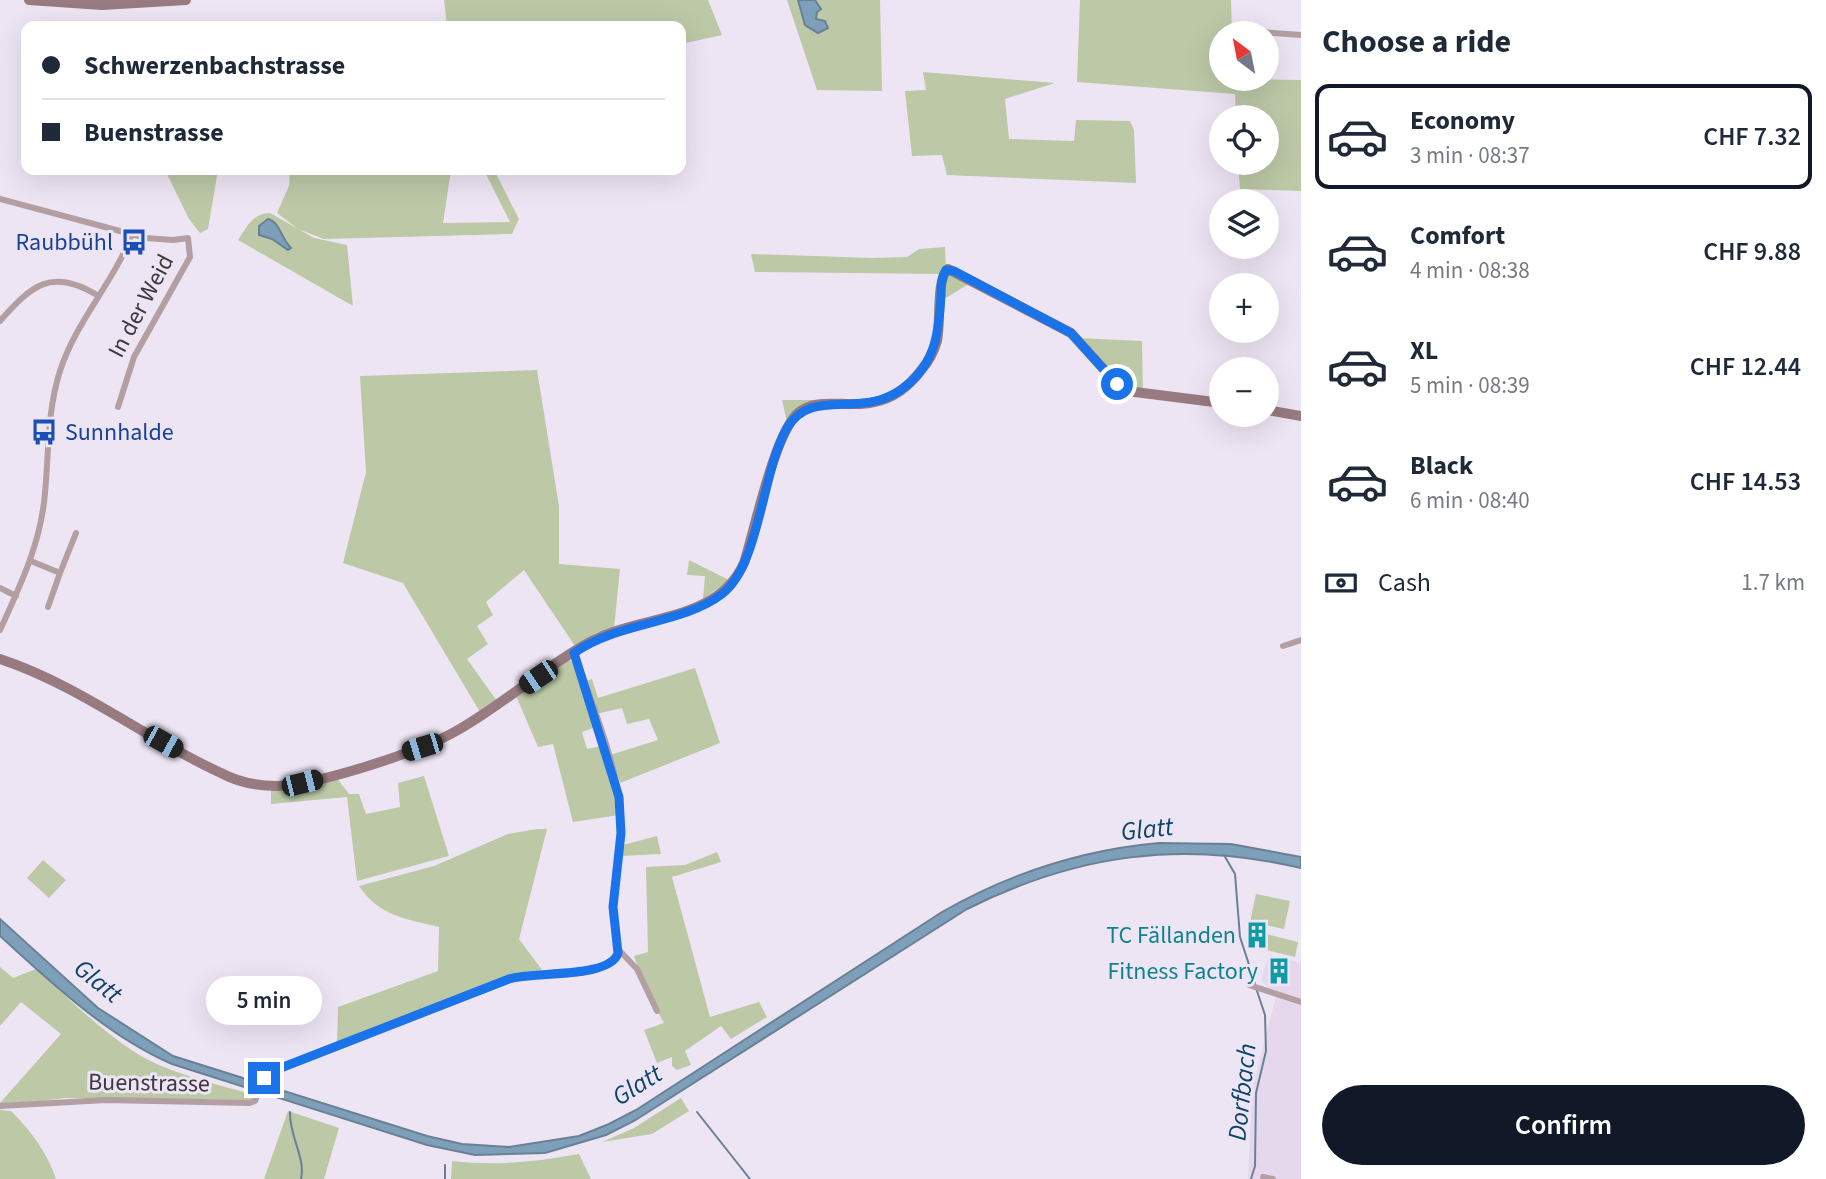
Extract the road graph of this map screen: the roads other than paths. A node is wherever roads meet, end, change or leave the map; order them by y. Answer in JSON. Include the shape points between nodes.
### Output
{"nodes":[{"id":1,"x":29,"y":0,"type":"edge"},
{"id":2,"x":186,"y":0,"type":"edge"},
{"id":3,"x":1279,"y":34,"type":"edge"},
{"id":4,"x":1301,"y":36,"type":"edge"},
{"id":5,"x":0,"y":199,"type":"edge"},
{"id":6,"x":132,"y":234,"type":"junction"},
{"id":7,"x":97,"y":295,"type":"junction"},
{"id":8,"x":0,"y":321,"type":"edge"},
{"id":9,"x":1209,"y":402,"type":"edge"},
{"id":10,"x":118,"y":407,"type":"dead end"},
{"id":11,"x":1279,"y":412,"type":"edge"},
{"id":12,"x":1301,"y":416,"type":"edge"},
{"id":13,"x":76,"y":533,"type":"dead end"},
{"id":14,"x":31,"y":561,"type":"junction"},
{"id":15,"x":60,"y":573,"type":"junction"},
{"id":16,"x":0,"y":588,"type":"edge"},
{"id":17,"x":16,"y":596,"type":"junction"},
{"id":18,"x":48,"y":607,"type":"dead end"},
{"id":19,"x":0,"y":631,"type":"edge"},
{"id":20,"x":1301,"y":639,"type":"edge"},
{"id":21,"x":1283,"y":646,"type":"dead end"},
{"id":22,"x":574,"y":653,"type":"junction"},
{"id":23,"x":0,"y":659,"type":"edge"},
{"id":24,"x":618,"y":949,"type":"junction"},
{"id":25,"x":1254,"y":987,"type":"dead end"},
{"id":26,"x":1301,"y":1002,"type":"edge"},
{"id":27,"x":657,"y":1011,"type":"dead end"},
{"id":28,"x":0,"y":1106,"type":"edge"},
{"id":29,"x":1264,"y":1177,"type":"dead end"},
{"id":30,"x":1273,"y":1179,"type":"edge"}],
"edges":[{"from":1,"to":2,"type":"street","via":[[102,5]]},
{"from":3,"to":4,"type":"street"},
{"from":5,"to":6,"type":"street"},
{"from":6,"to":7,"type":"street"},
{"from":6,"to":10,"type":"street","name":"In der Weid","via":[[158,240],[188,237],[190,257],[134,357]]},
{"from":7,"to":8,"type":"street","via":[[74,283],[48,282],[28,291]]},
{"from":7,"to":14,"type":"street","via":[[70,344],[55,386],[45,494]]},
{"from":9,"to":22,"type":"street","via":[[1121,387],[1085,345],[1063,328],[946,270],[934,349],[908,385],[875,404],[809,407],[792,419],[780,442],[744,563],[732,585],[702,605],[597,639]]},
{"from":11,"to":12,"type":"street"},
{"from":13,"to":15,"type":"street"},
{"from":14,"to":15,"type":"street"},
{"from":14,"to":17,"type":"street"},
{"from":15,"to":18,"type":"street"},
{"from":16,"to":17,"type":"street"},
{"from":17,"to":19,"type":"street"},
{"from":20,"to":21,"type":"street"},
{"from":22,"to":23,"type":"street","via":[[443,738],[316,779],[278,786],[245,782],[218,772],[57,684]]},
{"from":22,"to":24,"type":"street","via":[[619,797],[621,833],[613,907]]},
{"from":24,"to":27,"type":"street","via":[[634,965]]},
{"from":24,"to":28,"type":"street","name":"Buenstrasse","via":[[608,965],[509,979],[273,1071],[250,1103],[106,1100]]},
{"from":25,"to":26,"type":"street"},
{"from":29,"to":30,"type":"street"}]}
